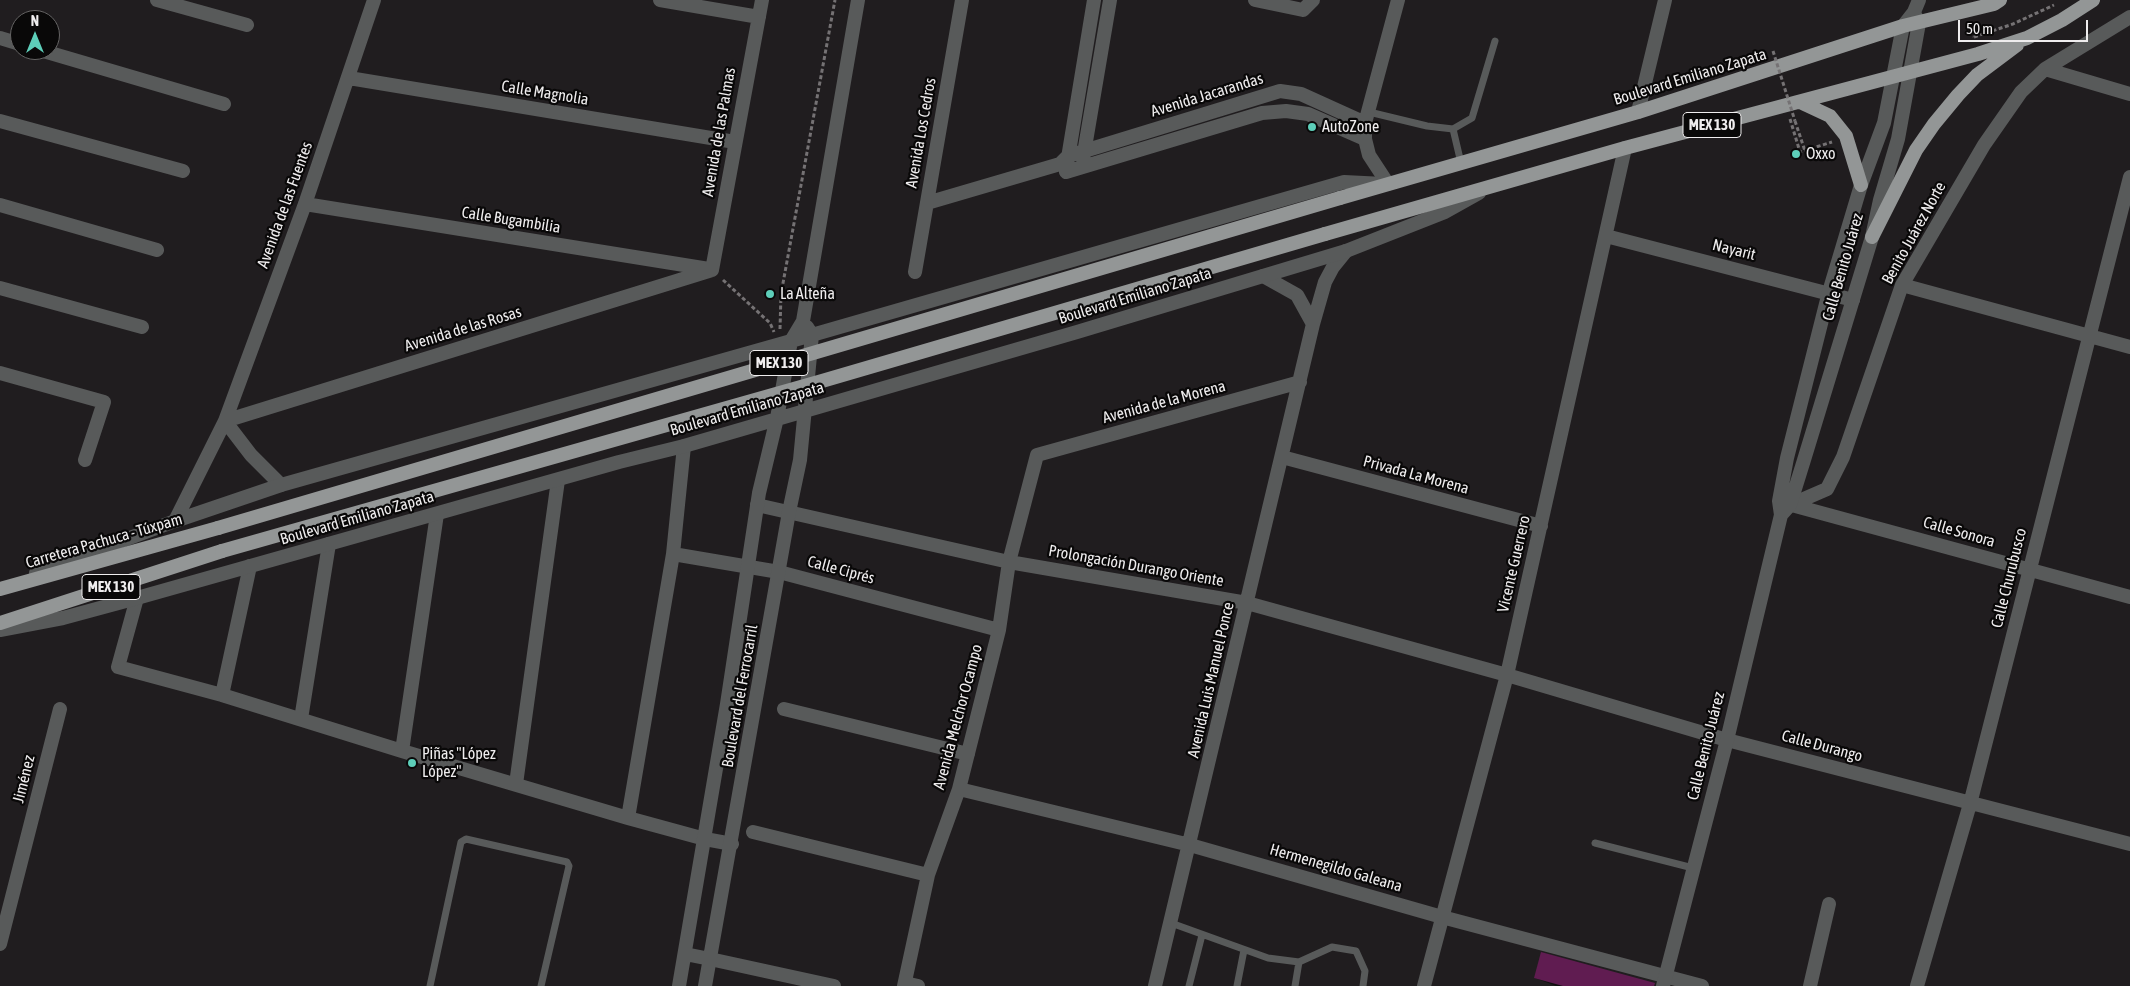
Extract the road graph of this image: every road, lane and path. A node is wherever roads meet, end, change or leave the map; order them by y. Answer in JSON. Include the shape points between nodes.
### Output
{"nodes":[{"id":1,"x":157,"y":0,"type":"edge"},
{"id":2,"x":374,"y":0,"type":"edge"},
{"id":3,"x":660,"y":0,"type":"edge"},
{"id":4,"x":762,"y":0,"type":"edge"},
{"id":5,"x":835,"y":0,"type":"edge"},
{"id":6,"x":858,"y":0,"type":"edge"},
{"id":7,"x":962,"y":0,"type":"edge"},
{"id":8,"x":1094,"y":0,"type":"edge"},
{"id":9,"x":1110,"y":0,"type":"edge"},
{"id":10,"x":1255,"y":0,"type":"edge"},
{"id":11,"x":1313,"y":0,"type":"edge"},
{"id":12,"x":1398,"y":0,"type":"edge"},
{"id":13,"x":1665,"y":0,"type":"edge"},
{"id":14,"x":2000,"y":0,"type":"edge"},
{"id":15,"x":2093,"y":0,"type":"edge"},
{"id":16,"x":2057,"y":3,"type":"dead end"},
{"id":17,"x":1967,"y":11,"type":"junction"},
{"id":18,"x":1917,"y":12,"type":"edge"},
{"id":19,"x":759,"y":17,"type":"junction"},
{"id":20,"x":2130,"y":17,"type":"edge"},
{"id":21,"x":247,"y":25,"type":"dead end"},
{"id":22,"x":1903,"y":26,"type":"junction"},
{"id":23,"x":1974,"y":37,"type":"junction"},
{"id":24,"x":2027,"y":38,"type":"junction"},
{"id":25,"x":1495,"y":41,"type":"dead end"},
{"id":26,"x":1773,"y":51,"type":"dead end"},
{"id":27,"x":1978,"y":54,"type":"junction"},
{"id":28,"x":60,"y":56,"type":"edge"},
{"id":29,"x":2045,"y":69,"type":"junction"},
{"id":30,"x":1911,"y":72,"type":"junction"},
{"id":31,"x":1894,"y":77,"type":"junction"},
{"id":32,"x":349,"y":78,"type":"junction"},
{"id":33,"x":2130,"y":94,"type":"edge"},
{"id":34,"x":224,"y":104,"type":"dead end"},
{"id":35,"x":1793,"y":104,"type":"junction"},
{"id":36,"x":1638,"y":112,"type":"junction"},
{"id":37,"x":1367,"y":117,"type":"junction"},
{"id":38,"x":0,"y":121,"type":"edge"},
{"id":39,"x":1453,"y":130,"type":"junction"},
{"id":40,"x":1847,"y":138,"type":"junction"},
{"id":41,"x":1365,"y":139,"type":"junction"},
{"id":42,"x":735,"y":142,"type":"junction"},
{"id":43,"x":1625,"y":148,"type":"junction"},
{"id":44,"x":1084,"y":151,"type":"junction"},
{"id":45,"x":1805,"y":151,"type":"junction"},
{"id":46,"x":1461,"y":163,"type":"junction"},
{"id":47,"x":1065,"y":164,"type":"junction"},
{"id":48,"x":1082,"y":167,"type":"junction"},
{"id":49,"x":183,"y":171,"type":"dead end"},
{"id":50,"x":2130,"y":177,"type":"edge"},
{"id":51,"x":1388,"y":184,"type":"junction"},
{"id":52,"x":1491,"y":186,"type":"junction"},
{"id":53,"x":1861,"y":186,"type":"junction"},
{"id":54,"x":927,"y":203,"type":"junction"},
{"id":55,"x":305,"y":204,"type":"junction"},
{"id":56,"x":0,"y":205,"type":"edge"},
{"id":57,"x":1606,"y":236,"type":"junction"},
{"id":58,"x":1872,"y":237,"type":"junction"},
{"id":59,"x":157,"y":250,"type":"dead end"},
{"id":60,"x":1346,"y":251,"type":"junction"},
{"id":61,"x":712,"y":270,"type":"junction"},
{"id":62,"x":915,"y":272,"type":"dead end"},
{"id":63,"x":1263,"y":276,"type":"junction"},
{"id":64,"x":1902,"y":285,"type":"junction"},
{"id":65,"x":0,"y":288,"type":"edge"},
{"id":66,"x":1830,"y":292,"type":"junction"},
{"id":67,"x":1853,"y":300,"type":"junction"},
{"id":68,"x":803,"y":321,"type":"junction"},
{"id":69,"x":1313,"y":324,"type":"junction"},
{"id":70,"x":142,"y":326,"type":"dead end"},
{"id":71,"x":812,"y":334,"type":"junction"},
{"id":72,"x":2090,"y":337,"type":"junction"},
{"id":73,"x":785,"y":342,"type":"junction"},
{"id":74,"x":2130,"y":347,"type":"edge"},
{"id":75,"x":0,"y":373,"type":"edge"},
{"id":76,"x":1300,"y":382,"type":"junction"},
{"id":77,"x":804,"y":411,"type":"junction"},
{"id":78,"x":777,"y":418,"type":"junction"},
{"id":79,"x":225,"y":421,"type":"junction"},
{"id":80,"x":684,"y":446,"type":"junction"},
{"id":81,"x":1037,"y":455,"type":"joint"},
{"id":82,"x":1282,"y":457,"type":"junction"},
{"id":83,"x":85,"y":460,"type":"dead end"},
{"id":84,"x":558,"y":480,"type":"junction"},
{"id":85,"x":281,"y":485,"type":"junction"},
{"id":86,"x":757,"y":505,"type":"junction"},
{"id":87,"x":1783,"y":507,"type":"junction"},
{"id":88,"x":789,"y":512,"type":"junction"},
{"id":89,"x":436,"y":514,"type":"junction"},
{"id":90,"x":175,"y":521,"type":"junction"},
{"id":91,"x":1541,"y":526,"type":"junction"},
{"id":92,"x":218,"y":528,"type":"joint"},
{"id":93,"x":329,"y":544,"type":"junction"},
{"id":94,"x":673,"y":554,"type":"junction"},
{"id":95,"x":1009,"y":562,"type":"junction"},
{"id":96,"x":250,"y":566,"type":"junction"},
{"id":97,"x":747,"y":567,"type":"junction"},
{"id":98,"x":2029,"y":570,"type":"junction"},
{"id":99,"x":779,"y":572,"type":"junction"},
{"id":100,"x":0,"y":588,"type":"edge"},
{"id":101,"x":2130,"y":597,"type":"edge"},
{"id":102,"x":137,"y":598,"type":"junction"},
{"id":103,"x":1247,"y":603,"type":"junction"},
{"id":104,"x":0,"y":623,"type":"edge"},
{"id":105,"x":0,"y":630,"type":"edge"},
{"id":106,"x":999,"y":630,"type":"junction"},
{"id":107,"x":1507,"y":675,"type":"junction"},
{"id":108,"x":222,"y":695,"type":"junction"},
{"id":109,"x":60,"y":709,"type":"dead end"},
{"id":110,"x":784,"y":709,"type":"dead end"},
{"id":111,"x":301,"y":719,"type":"junction"},
{"id":112,"x":1727,"y":740,"type":"junction"},
{"id":113,"x":402,"y":751,"type":"junction"},
{"id":114,"x":968,"y":754,"type":"junction"},
{"id":115,"x":516,"y":784,"type":"junction"},
{"id":116,"x":959,"y":789,"type":"junction"},
{"id":117,"x":1970,"y":804,"type":"junction"},
{"id":118,"x":628,"y":818,"type":"junction"},
{"id":119,"x":753,"y":832,"type":"dead end"},
{"id":120,"x":705,"y":839,"type":"junction"},
{"id":121,"x":1595,"y":843,"type":"dead end"},
{"id":122,"x":732,"y":844,"type":"junction"},
{"id":123,"x":2130,"y":844,"type":"edge"},
{"id":124,"x":1190,"y":845,"type":"junction"},
{"id":125,"x":1693,"y":868,"type":"junction"},
{"id":126,"x":928,"y":875,"type":"junction"},
{"id":127,"x":1829,"y":904,"type":"dead end"},
{"id":128,"x":1442,"y":917,"type":"junction"},
{"id":129,"x":1171,"y":923,"type":"junction"},
{"id":130,"x":1202,"y":936,"type":"junction"},
{"id":131,"x":0,"y":944,"type":"edge"},
{"id":132,"x":1244,"y":950,"type":"junction"},
{"id":133,"x":684,"y":954,"type":"junction"},
{"id":134,"x":710,"y":959,"type":"junction"},
{"id":135,"x":1299,"y":962,"type":"junction"},
{"id":136,"x":1664,"y":982,"type":"edge"},
{"id":137,"x":909,"y":985,"type":"edge"},
{"id":138,"x":430,"y":986,"type":"edge"},
{"id":139,"x":541,"y":986,"type":"edge"},
{"id":140,"x":679,"y":986,"type":"edge"},
{"id":141,"x":705,"y":986,"type":"edge"},
{"id":142,"x":834,"y":986,"type":"edge"},
{"id":143,"x":1156,"y":986,"type":"edge"},
{"id":144,"x":1189,"y":986,"type":"edge"},
{"id":145,"x":1237,"y":986,"type":"edge"},
{"id":146,"x":1296,"y":986,"type":"edge"},
{"id":147,"x":1363,"y":986,"type":"edge"},
{"id":148,"x":1424,"y":986,"type":"edge"},
{"id":149,"x":1702,"y":986,"type":"edge"},
{"id":150,"x":1810,"y":986,"type":"edge"},
{"id":151,"x":1917,"y":986,"type":"edge"}],
"edges":[{"from":1,"to":21,"type":"street"},
{"from":2,"to":32,"type":"street","name":"Avenida de las Fuentes"},
{"from":3,"to":19,"type":"street"},
{"from":4,"to":19,"type":"street","name":"Avenida de las Palmas"},
{"from":5,"to":73,"type":"path","via":[[781,294]]},
{"from":6,"to":68,"type":"street"},
{"from":7,"to":54,"type":"street","name":"Avenida Los Cedros"},
{"from":8,"to":47,"type":"street"},
{"from":9,"to":44,"type":"street"},
{"from":10,"to":11,"type":"street","via":[[1303,10]]},
{"from":12,"to":37,"type":"street"},
{"from":13,"to":36,"type":"street"},
{"from":14,"to":17,"type":"main road","name":"Boulevard Emiliano Zapata","number":"MEX 130"},
{"from":15,"to":24,"type":"main road","name":"Boulevard Emiliano Zapata","number":"MEX 130"},
{"from":16,"to":23,"type":"path","via":[[2013,24]]},
{"from":17,"to":18,"type":"main road","name":"Boulevard Emiliano Zapata","number":"MEX 130"},
{"from":17,"to":23,"type":"path"},
{"from":18,"to":22,"type":"main road","name":"Boulevard Emiliano Zapata","number":"MEX 130"},
{"from":18,"to":30,"type":"street","name":"Calle Benito Juárez"},
{"from":19,"to":42,"type":"street","name":"Avenida de las Palmas"},
{"from":20,"to":29,"type":"street","name":"Benito Juárez Norte"},
{"from":22,"to":31,"type":"street","name":"Calle Benito Juárez"},
{"from":22,"to":36,"type":"main road","name":"Boulevard Emiliano Zapata","number":"MEX 130"},
{"from":23,"to":27,"type":"path"},
{"from":24,"to":27,"type":"main road","name":"Boulevard Emiliano Zapata","number":"MEX 130"},
{"from":24,"to":58,"type":"main road","via":[[1977,75],[1934,124],[1916,150]]},
{"from":25,"to":39,"type":"lane","via":[[1472,118]]},
{"from":26,"to":45,"type":"path","bridge":true},
{"from":27,"to":30,"type":"main road","name":"Boulevard Emiliano Zapata","number":"MEX 130"},
{"from":28,"to":34,"type":"street"},
{"from":29,"to":33,"type":"street"},
{"from":29,"to":64,"type":"street","name":"Benito Juárez Norte","via":[[2021,92],[1984,145]]},
{"from":30,"to":31,"type":"main road","name":"Boulevard Emiliano Zapata","number":"MEX 130"},
{"from":30,"to":58,"type":"street","name":"Calle Benito Juárez","via":[[1898,139]]},
{"from":31,"to":35,"type":"main road","name":"Boulevard Emiliano Zapata","number":"MEX 130"},
{"from":31,"to":53,"type":"street","name":"Calle Benito Juárez","via":[[1884,123]]},
{"from":32,"to":42,"type":"street","name":"Calle Magnolia"},
{"from":32,"to":55,"type":"street","name":"Avenida de las Fuentes"},
{"from":35,"to":40,"type":"main road","via":[[1830,116]]},
{"from":35,"to":43,"type":"main road","name":"Boulevard Emiliano Zapata","number":"MEX 130"},
{"from":35,"to":45,"type":"path","via":[[1800,152]]},
{"from":36,"to":46,"type":"main road","name":"Boulevard Emiliano Zapata","number":"MEX 130"},
{"from":37,"to":39,"type":"lane"},
{"from":37,"to":41,"type":"street"},
{"from":37,"to":44,"type":"street","name":"Avenida Jacarandas","via":[[1301,94],[1280,91]]},
{"from":38,"to":49,"type":"street"},
{"from":39,"to":46,"type":"lane"},
{"from":40,"to":45,"type":"path"},
{"from":40,"to":53,"type":"main road"},
{"from":41,"to":48,"type":"street","name":"Avenida Jacarandas","via":[[1308,114],[1286,111],[1262,113]]},
{"from":41,"to":51,"type":"street","via":[[1370,155]]},
{"from":42,"to":61,"type":"street","name":"Avenida de las Palmas"},
{"from":43,"to":52,"type":"main road","name":"Boulevard Emiliano Zapata","number":"MEX 130"},
{"from":43,"to":57,"type":"street","name":"Vicente Guerrero"},
{"from":44,"to":47,"type":"street","name":"Avenida Jacarandas"},
{"from":44,"to":48,"type":"street"},
{"from":46,"to":51,"type":"main road","name":"Boulevard Emiliano Zapata","number":"MEX 130"},
{"from":47,"to":48,"type":"street","name":"Avenida Jacarandas"},
{"from":47,"to":54,"type":"street","name":"Avenida Jacarandas"},
{"from":50,"to":72,"type":"street","name":"Calle Churubusco"},
{"from":51,"to":71,"type":"street","name":"Boulevard Emiliano Zapata","via":[[1344,182]]},
{"from":51,"to":92,"type":"main road","name":"Boulevard Emiliano Zapata","number":"MEX 130","bridge":true},
{"from":52,"to":60,"type":"street","name":"Boulevard Emiliano Zapata","via":[[1445,212]]},
{"from":52,"to":104,"type":"main road","name":"Boulevard Emiliano Zapata","number":"MEX 130","bridge":true,"via":[[222,551]]},
{"from":53,"to":66,"type":"street","name":"Calle Benito Juárez"},
{"from":54,"to":62,"type":"street","name":"Avenida Los Cedros"},
{"from":55,"to":61,"type":"street","name":"Calle Bugambilia"},
{"from":55,"to":79,"type":"street","name":"Avenida de las Fuentes"},
{"from":56,"to":59,"type":"street"},
{"from":57,"to":66,"type":"street","name":"Nayarit"},
{"from":57,"to":91,"type":"street","name":"Vicente Guerrero"},
{"from":58,"to":67,"type":"street","name":"Calle Benito Juárez"},
{"from":60,"to":63,"type":"street","name":"Boulevard Emiliano Zapata"},
{"from":60,"to":69,"type":"street","name":"Avenida Luis Manuel Ponce","via":[[1325,282]]},
{"from":61,"to":73,"type":"path","via":[[770,323]]},
{"from":61,"to":79,"type":"street","name":"Avenida de las Rosas"},
{"from":63,"to":69,"type":"street","via":[[1297,296]]},
{"from":63,"to":77,"type":"street","name":"Boulevard Emiliano Zapata"},
{"from":64,"to":72,"type":"street"},
{"from":64,"to":87,"type":"street","name":"Benito Juárez Norte","via":[[1843,458],[1827,488]]},
{"from":65,"to":70,"type":"street"},
{"from":66,"to":67,"type":"street","name":"Nayarit"},
{"from":66,"to":87,"type":"street","name":"Calle Benito Juárez","via":[[1787,458]]},
{"from":67,"to":87,"type":"street","name":"Calle Benito Juárez"},
{"from":68,"to":71,"type":"street"},
{"from":68,"to":73,"type":"street"},
{"from":69,"to":76,"type":"street","name":"Avenida Luis Manuel Ponce"},
{"from":71,"to":73,"type":"street","name":"Boulevard Emiliano Zapata"},
{"from":71,"to":77,"type":"street","name":"Boulevard del Ferrocarril"},
{"from":72,"to":74,"type":"street"},
{"from":72,"to":98,"type":"street","name":"Calle Churubusco"},
{"from":73,"to":78,"type":"street","name":"Boulevard del Ferrocarril"},
{"from":73,"to":85,"type":"street","name":"Boulevard Emiliano Zapata"},
{"from":75,"to":83,"type":"street","via":[[104,402]]},
{"from":76,"to":81,"type":"street","name":"Avenida de la Morena"},
{"from":76,"to":82,"type":"street","name":"Avenida Luis Manuel Ponce"},
{"from":77,"to":78,"type":"street","name":"Boulevard Emiliano Zapata"},
{"from":77,"to":88,"type":"street","name":"Boulevard del Ferrocarril","via":[[800,460]]},
{"from":78,"to":80,"type":"street","name":"Boulevard Emiliano Zapata"},
{"from":78,"to":86,"type":"street","name":"Boulevard del Ferrocarril"},
{"from":79,"to":85,"type":"street","via":[[251,455]]},
{"from":79,"to":90,"type":"street","name":"Avenida de las Fuentes"},
{"from":80,"to":84,"type":"street","name":"Boulevard Emiliano Zapata"},
{"from":80,"to":94,"type":"street"},
{"from":81,"to":95,"type":"street","name":"Avenida Melchor Ocampo"},
{"from":82,"to":91,"type":"street","name":"Privada La Morena"},
{"from":82,"to":103,"type":"street","name":"Avenida Luis Manuel Ponce"},
{"from":84,"to":89,"type":"street","name":"Boulevard Emiliano Zapata"},
{"from":84,"to":115,"type":"street"},
{"from":85,"to":90,"type":"street","name":"Boulevard Emiliano Zapata"},
{"from":86,"to":88,"type":"street","name":"Prolongación Durango Oriente"},
{"from":86,"to":97,"type":"street","name":"Boulevard del Ferrocarril"},
{"from":87,"to":98,"type":"street","name":"Calle Sonora"},
{"from":87,"to":112,"type":"street","name":"Calle Benito Juárez"},
{"from":88,"to":95,"type":"street","name":"Prolongación Durango Oriente"},
{"from":88,"to":99,"type":"street","name":"Boulevard del Ferrocarril"},
{"from":89,"to":93,"type":"street","name":"Boulevard Emiliano Zapata"},
{"from":89,"to":113,"type":"street"},
{"from":90,"to":100,"type":"street","name":"Boulevard Emiliano Zapata"},
{"from":91,"to":107,"type":"street","name":"Vicente Guerrero"},
{"from":92,"to":100,"type":"main road","name":"Carretera Pachuca - Túxpam","number":"MEX 130"},
{"from":93,"to":96,"type":"street","name":"Boulevard Emiliano Zapata"},
{"from":93,"to":111,"type":"street"},
{"from":94,"to":97,"type":"street","name":"Calle Ciprés"},
{"from":94,"to":118,"type":"street"},
{"from":95,"to":103,"type":"street","name":"Prolongación Durango Oriente"},
{"from":95,"to":106,"type":"street","name":"Avenida Melchor Ocampo"},
{"from":96,"to":102,"type":"street","name":"Boulevard Emiliano Zapata"},
{"from":96,"to":108,"type":"street"},
{"from":97,"to":99,"type":"street","name":"Calle Ciprés"},
{"from":97,"to":120,"type":"street","name":"Boulevard del Ferrocarril"},
{"from":98,"to":101,"type":"street","name":"Calle Sonora"},
{"from":98,"to":117,"type":"street","name":"Calle Churubusco"},
{"from":99,"to":106,"type":"street","name":"Calle Ciprés"},
{"from":99,"to":122,"type":"street","name":"Boulevard del Ferrocarril"},
{"from":102,"to":105,"type":"street","name":"Boulevard Emiliano Zapata","via":[[63,618]]},
{"from":102,"to":108,"type":"street","via":[[118,667]]},
{"from":103,"to":107,"type":"street","name":"Prolongación Durango Oriente"},
{"from":103,"to":124,"type":"street","name":"Avenida Luis Manuel Ponce"},
{"from":106,"to":114,"type":"street","name":"Avenida Melchor Ocampo"},
{"from":107,"to":112,"type":"street","name":"Calle Durango"},
{"from":107,"to":128,"type":"street","name":"Vicente Guerrero"},
{"from":108,"to":111,"type":"street"},
{"from":109,"to":131,"type":"street","name":"Jiménez"},
{"from":110,"to":114,"type":"street"},
{"from":111,"to":113,"type":"street"},
{"from":112,"to":117,"type":"street","name":"Calle Durango"},
{"from":112,"to":125,"type":"street","name":"Calle Benito Juárez"},
{"from":113,"to":115,"type":"street"},
{"from":114,"to":116,"type":"street","name":"Avenida Melchor Ocampo"},
{"from":115,"to":118,"type":"street"},
{"from":116,"to":124,"type":"street","name":"Hermenegildo Galeana"},
{"from":116,"to":126,"type":"street","name":"Avenida Melchor Ocampo"},
{"from":117,"to":123,"type":"street","name":"Calle Durango"},
{"from":117,"to":151,"type":"street","name":"Calle Churubusco"},
{"from":118,"to":120,"type":"street"},
{"from":119,"to":126,"type":"street"},
{"from":120,"to":122,"type":"street"},
{"from":120,"to":133,"type":"street","name":"Boulevard del Ferrocarril"},
{"from":121,"to":125,"type":"lane"},
{"from":122,"to":134,"type":"street","name":"Boulevard del Ferrocarril"},
{"from":124,"to":128,"type":"street","name":"Hermenegildo Galeana"},
{"from":124,"to":129,"type":"street","name":"Avenida Luis Manuel Ponce"},
{"from":125,"to":136,"type":"street","name":"Calle Benito Juárez"},
{"from":126,"to":137,"type":"street","name":"Avenida Melchor Ocampo"},
{"from":127,"to":150,"type":"street"},
{"from":128,"to":136,"type":"street","name":"Hermenegildo Galeana"},
{"from":128,"to":148,"type":"street","name":"Vicente Guerrero"},
{"from":129,"to":130,"type":"lane"},
{"from":129,"to":143,"type":"street","name":"Avenida Luis Manuel Ponce"},
{"from":130,"to":132,"type":"lane"},
{"from":130,"to":144,"type":"lane"},
{"from":132,"to":135,"type":"lane","via":[[1268,958]]},
{"from":132,"to":145,"type":"lane"},
{"from":133,"to":134,"type":"street"},
{"from":133,"to":140,"type":"street","name":"Boulevard del Ferrocarril"},
{"from":134,"to":141,"type":"street","name":"Boulevard del Ferrocarril"},
{"from":134,"to":142,"type":"street"},
{"from":135,"to":146,"type":"lane"},
{"from":135,"to":147,"type":"lane","via":[[1332,947],[1356,951],[1365,971]]},
{"from":136,"to":149,"type":"street","name":"Hermenegildo Galeana"},
{"from":138,"to":139,"type":"lane","via":[[461,842],[466,839],[567,862],[569,866]]}]}
